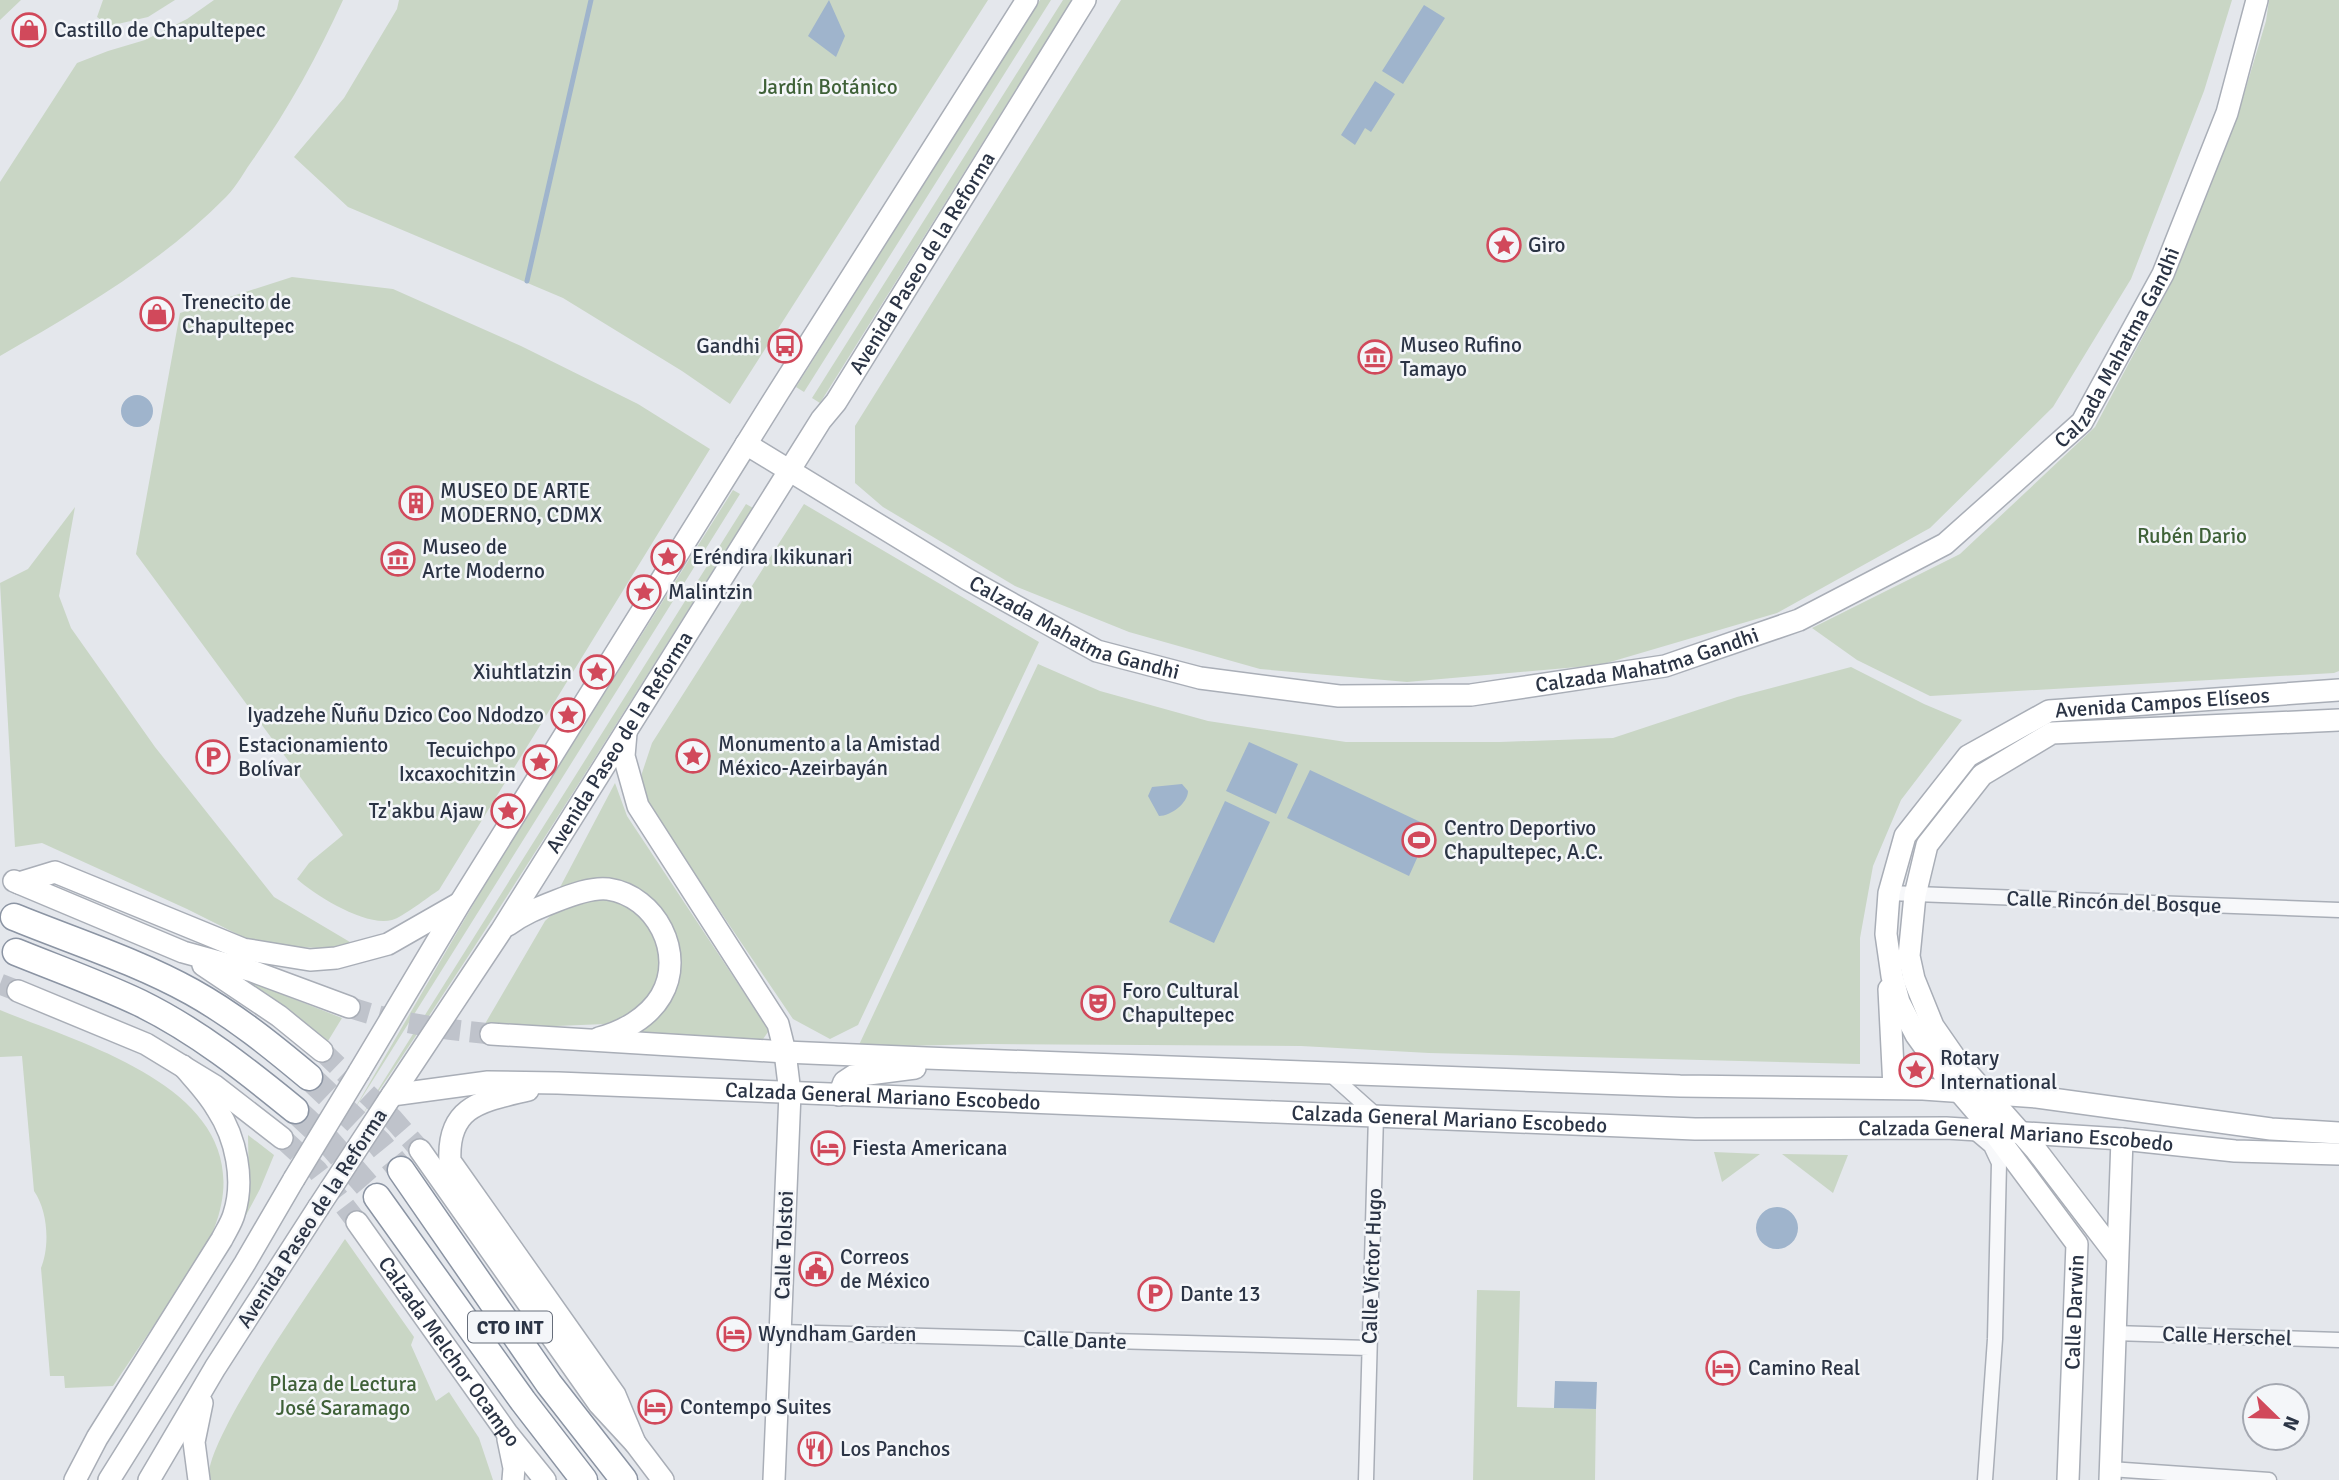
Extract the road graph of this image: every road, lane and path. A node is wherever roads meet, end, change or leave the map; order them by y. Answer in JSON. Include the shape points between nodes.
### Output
{"nodes":[{"id":1,"x":1027,"y":0,"type":"edge"},
{"id":2,"x":1085,"y":0,"type":"edge"},
{"id":3,"x":2257,"y":0,"type":"edge"},
{"id":4,"x":746,"y":444,"type":"junction"},
{"id":5,"x":790,"y":471,"type":"junction"},
{"id":6,"x":2339,"y":690,"type":"edge"},
{"id":7,"x":2268,"y":696,"type":"junction"},
{"id":8,"x":2049,"y":711,"type":"junction"},
{"id":9,"x":2339,"y":720,"type":"edge"},
{"id":10,"x":2270,"y":724,"type":"junction"},
{"id":11,"x":627,"y":728,"type":"junction"},
{"id":12,"x":2052,"y":733,"type":"junction"},
{"id":13,"x":1889,"y":893,"type":"junction"},
{"id":14,"x":1915,"y":895,"type":"junction"},
{"id":15,"x":460,"y":903,"type":"junction"},
{"id":16,"x":2339,"y":910,"type":"edge"},
{"id":17,"x":14,"y":917,"type":"dead end"},
{"id":18,"x":501,"y":931,"type":"junction"},
{"id":19,"x":1886,"y":934,"type":"junction"},
{"id":20,"x":16,"y":952,"type":"dead end"},
{"id":21,"x":183,"y":952,"type":"junction"},
{"id":22,"x":18,"y":991,"type":"tunnel mouth"},
{"id":23,"x":349,"y":1007,"type":"tunnel mouth"},
{"id":24,"x":491,"y":1034,"type":"tunnel mouth"},
{"id":25,"x":585,"y":1041,"type":"junction"},
{"id":26,"x":322,"y":1051,"type":"tunnel mouth"},
{"id":27,"x":785,"y":1052,"type":"junction"},
{"id":28,"x":926,"y":1058,"type":"junction"},
{"id":29,"x":183,"y":1066,"type":"junction"},
{"id":30,"x":1329,"y":1073,"type":"junction"},
{"id":31,"x":310,"y":1077,"type":"tunnel mouth"},
{"id":32,"x":558,"y":1083,"type":"junction"},
{"id":33,"x":1894,"y":1088,"type":"junction"},
{"id":34,"x":1957,"y":1091,"type":"junction"},
{"id":35,"x":790,"y":1093,"type":"junction"},
{"id":36,"x":1986,"y":1093,"type":"junction"},
{"id":37,"x":839,"y":1095,"type":"junction"},
{"id":38,"x":390,"y":1098,"type":"junction"},
{"id":39,"x":295,"y":1110,"type":"tunnel mouth"},
{"id":40,"x":1376,"y":1115,"type":"junction"},
{"id":41,"x":1983,"y":1130,"type":"junction"},
{"id":42,"x":2021,"y":1133,"type":"junction"},
{"id":43,"x":2339,"y":1133,"type":"edge"},
{"id":44,"x":282,"y":1138,"type":"tunnel mouth"},
{"id":45,"x":2122,"y":1139,"type":"junction"},
{"id":46,"x":420,"y":1150,"type":"tunnel mouth"},
{"id":47,"x":2339,"y":1154,"type":"edge"},
{"id":48,"x":401,"y":1170,"type":"tunnel mouth"},
{"id":49,"x":377,"y":1197,"type":"tunnel mouth"},
{"id":50,"x":358,"y":1222,"type":"tunnel mouth"},
{"id":51,"x":2117,"y":1256,"type":"junction"},
{"id":52,"x":780,"y":1332,"type":"junction"},
{"id":53,"x":2114,"y":1333,"type":"junction"},
{"id":54,"x":2339,"y":1340,"type":"edge"},
{"id":55,"x":1370,"y":1348,"type":"junction"},
{"id":56,"x":215,"y":1368,"type":"junction"},
{"id":57,"x":507,"y":1433,"type":"junction"},
{"id":58,"x":635,"y":1443,"type":"junction"},
{"id":59,"x":2110,"y":1475,"type":"edge"},
{"id":60,"x":75,"y":1480,"type":"edge"},
{"id":61,"x":109,"y":1480,"type":"edge"},
{"id":62,"x":149,"y":1480,"type":"edge"},
{"id":63,"x":199,"y":1480,"type":"edge"},
{"id":64,"x":513,"y":1480,"type":"edge"},
{"id":65,"x":545,"y":1480,"type":"edge"},
{"id":66,"x":584,"y":1480,"type":"edge"},
{"id":67,"x":624,"y":1480,"type":"edge"},
{"id":68,"x":663,"y":1480,"type":"edge"},
{"id":69,"x":774,"y":1480,"type":"edge"},
{"id":70,"x":1366,"y":1480,"type":"edge"},
{"id":71,"x":1986,"y":1480,"type":"edge"},
{"id":72,"x":2068,"y":1480,"type":"edge"},
{"id":73,"x":2269,"y":1480,"type":"edge"}],
"edges":[{"from":1,"to":4,"type":"main road","name":"Avenida Paseo de la Reforma"},
{"from":2,"to":5,"type":"main road","name":"Avenida Paseo de la Reforma"},
{"from":3,"to":5,"type":"main road","name":"Calzada Mahatma Gandhi","via":[[2227,113],[2164,274],[2082,422],[1945,544],[1799,620],[1665,666],[1471,695],[1339,696],[1200,678],[1097,652]]},
{"from":4,"to":5,"type":"main road","name":"Calzada Mahatma Gandhi"},
{"from":4,"to":15,"type":"main road","name":"Avenida Paseo de la Reforma"},
{"from":5,"to":11,"type":"main road","name":"Avenida Paseo de la Reforma"},
{"from":6,"to":7,"type":"main road","name":"Avenida Campos Elíseos"},
{"from":7,"to":8,"type":"main road","name":"Avenida Campos Elíseos"},
{"from":7,"to":10,"type":"main road"},
{"from":8,"to":12,"type":"main road"},
{"from":8,"to":13,"type":"main road","name":"Avenida Campos Elíseos","via":[[1968,756],[1905,836]]},
{"from":9,"to":10,"type":"main road","name":"Avenida Campos Elíseos"},
{"from":10,"to":12,"type":"main road","name":"Avenida Campos Elíseos"},
{"from":11,"to":18,"type":"main road","name":"Avenida Paseo de la Reforma"},
{"from":11,"to":27,"type":"main road","name":"Calle Tolstoi","via":[[624,756],[638,806],[778,1024]]},
{"from":12,"to":14,"type":"main road","name":"Avenida Campos Elíseos","via":[[1982,775],[1927,845]]},
{"from":13,"to":14,"type":"street","name":"Calle Rincón del Bosque"},
{"from":13,"to":19,"type":"main road","name":"Avenida Campos Elíseos"},
{"from":14,"to":16,"type":"street","name":"Calle Rincón del Bosque"},
{"from":14,"to":36,"type":"main road","name":"Avenida Campos Elíseos","via":[[1909,956],[1914,979],[1933,1026]]},
{"from":15,"to":21,"type":"main road","via":[[388,944],[310,960],[243,949],[55,872],[16,882]]},
{"from":15,"to":61,"type":"main road","name":"Avenida Paseo de la Reforma","bridge":true},
{"from":17,"to":31,"type":"highway","via":[[192,992],[258,1035]]},
{"from":18,"to":25,"type":"main road","via":[[524,913],[569,896],[606,889],[633,896],[655,916],[666,939],[671,967],[661,996],[647,1013],[617,1033]]},
{"from":18,"to":38,"type":"main road","name":"Avenida Paseo de la Reforma"},
{"from":19,"to":33,"type":"main road"},
{"from":19,"to":34,"type":"main road","name":"Avenida Campos Elíseos","via":[[1899,1002],[1916,1035]]},
{"from":20,"to":39,"type":"highway","via":[[141,1004],[193,1033],[239,1063]]},
{"from":21,"to":23,"type":"main road","via":[[252,971]]},
{"from":21,"to":26,"type":"main road","via":[[279,1016]]},
{"from":22,"to":29,"type":"main road","via":[[146,1044]]},
{"from":24,"to":25,"type":"main road","name":"Calzada General Mariano Escobedo"},
{"from":25,"to":27,"type":"main road","name":"Calzada General Mariano Escobedo"},
{"from":27,"to":28,"type":"main road","name":"Calzada General Mariano Escobedo"},
{"from":27,"to":35,"type":"main road","name":"Calle Tolstoi"},
{"from":28,"to":30,"type":"main road","name":"Calzada General Mariano Escobedo"},
{"from":28,"to":37,"type":"main road","via":[[919,1068],[853,1076],[844,1082]]},
{"from":29,"to":44,"type":"main road"},
{"from":29,"to":60,"type":"main road","via":[[229,1130],[239,1184],[234,1214]]},
{"from":30,"to":33,"type":"main road","name":"Calzada General Mariano Escobedo","via":[[1680,1086]]},
{"from":30,"to":40,"type":"street"},
{"from":32,"to":35,"type":"main road","name":"Calzada General Mariano Escobedo"},
{"from":32,"to":38,"type":"main road","via":[[488,1082]]},
{"from":32,"to":58,"type":"main road","via":[[468,1108],[453,1128],[450,1160],[615,1395]]},
{"from":33,"to":34,"type":"main road","name":"Calzada General Mariano Escobedo"},
{"from":34,"to":36,"type":"main road","name":"Calzada General Mariano Escobedo"},
{"from":34,"to":41,"type":"main road","name":"Avenida Campos Elíseos"},
{"from":35,"to":37,"type":"main road","name":"Calzada General Mariano Escobedo"},
{"from":35,"to":52,"type":"main road","name":"Calle Tolstoi"},
{"from":36,"to":42,"type":"main road","name":"Avenida Campos Elíseos"},
{"from":36,"to":43,"type":"main road","name":"Calzada General Mariano Escobedo","via":[[2270,1129]]},
{"from":37,"to":40,"type":"main road","name":"Calzada General Mariano Escobedo"},
{"from":38,"to":56,"type":"main road","name":"Avenida Paseo de la Reforma","bridge":true},
{"from":40,"to":41,"type":"main road","name":"Calzada General Mariano Escobedo","via":[[1695,1129]]},
{"from":40,"to":55,"type":"street","name":"Calle Víctor Hugo"},
{"from":41,"to":42,"type":"main road","name":"Calzada General Mariano Escobedo"},
{"from":41,"to":71,"type":"street","via":[[1999,1163]]},
{"from":41,"to":72,"type":"main road","name":"Calle Darwin","via":[[2077,1244]]},
{"from":42,"to":45,"type":"main road","name":"Calzada General Mariano Escobedo"},
{"from":42,"to":51,"type":"main road","name":"Calle Darwin"},
{"from":45,"to":47,"type":"main road","name":"Calzada General Mariano Escobedo","via":[[2235,1151]]},
{"from":45,"to":51,"type":"main road","name":"Calle Darwin"},
{"from":46,"to":58,"type":"main road","number":"CTO INT","via":[[600,1404]]},
{"from":48,"to":67,"type":"highway","number":"CTO INT","via":[[549,1384]]},
{"from":49,"to":66,"type":"highway","number":"CTO INT"},
{"from":50,"to":57,"type":"main road","name":"Calzada Melchor Ocampo","number":"CTO INT"},
{"from":51,"to":53,"type":"main road","name":"Calle Darwin"},
{"from":52,"to":55,"type":"street","name":"Calle Dante"},
{"from":52,"to":69,"type":"main road","name":"Calle Tolstoi"},
{"from":53,"to":54,"type":"street","name":"Calle Herschel"},
{"from":53,"to":59,"type":"main road","name":"Calle Darwin"},
{"from":55,"to":70,"type":"street","name":"Calle Víctor Hugo"},
{"from":56,"to":62,"type":"main road","name":"Avenida Paseo de la Reforma"},
{"from":56,"to":63,"type":"main road","via":[[198,1413],[194,1442]]},
{"from":57,"to":64,"type":"main road"},
{"from":57,"to":65,"type":"main road","name":"Calzada Melchor Ocampo","number":"CTO INT"},
{"from":58,"to":68,"type":"main road","number":"CTO INT"},
{"from":59,"to":73,"type":"street"}]}
